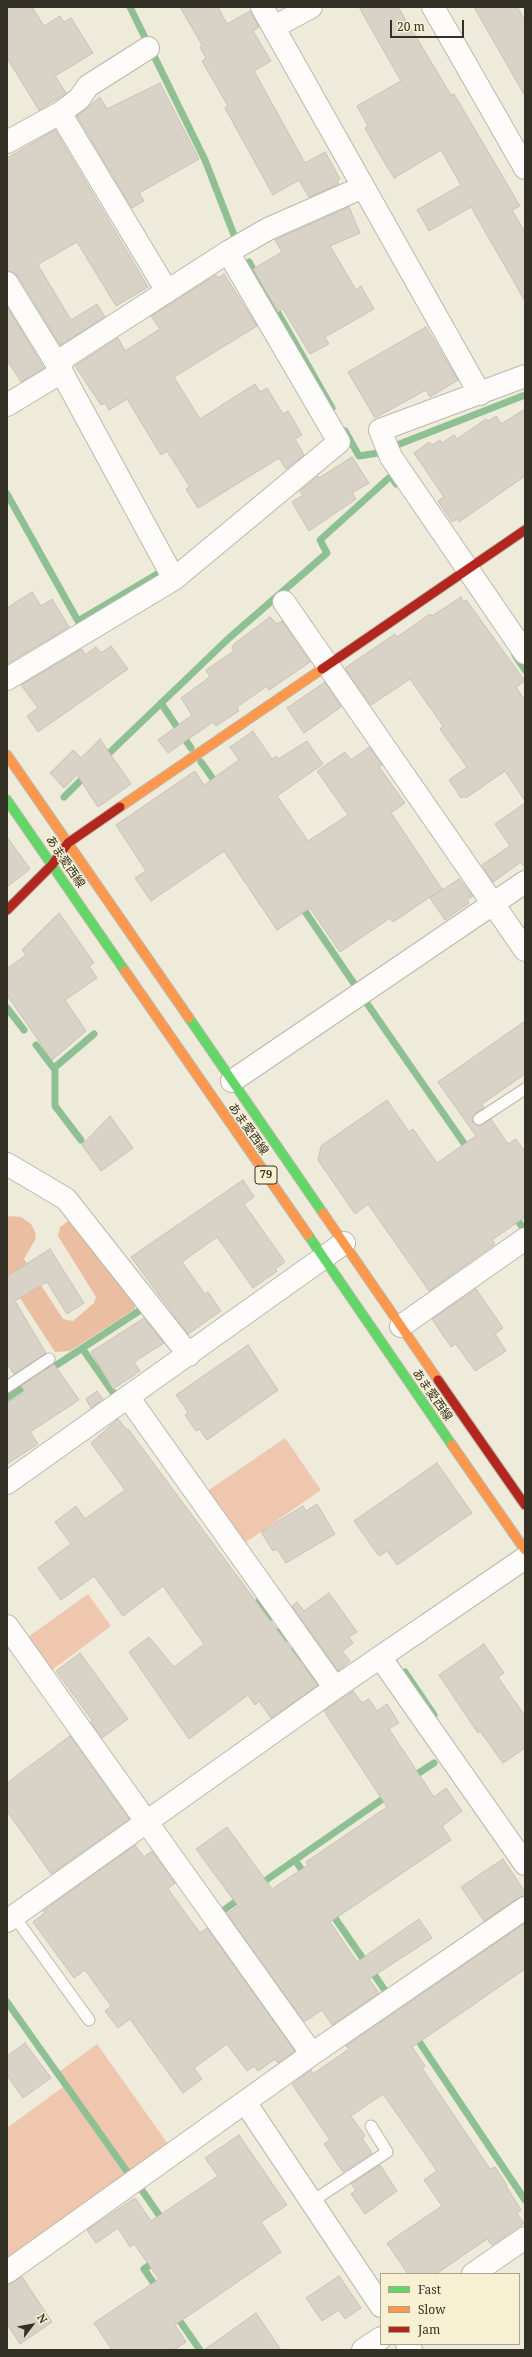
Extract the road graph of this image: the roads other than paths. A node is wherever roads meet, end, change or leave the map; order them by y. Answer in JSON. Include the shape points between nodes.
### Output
{"nodes":[{"id":1,"x":262,"y":7,"type":"edge"},
{"id":2,"x":311,"y":7,"type":"edge"},
{"id":3,"x":433,"y":7,"type":"edge"},
{"id":4,"x":274,"y":28,"type":"junction"},
{"id":5,"x":148,"y":48,"type":"dead end"},
{"id":6,"x":60,"y":113,"type":"junction"},
{"id":7,"x":7,"y":142,"type":"edge"},
{"id":8,"x":525,"y":168,"type":"edge"},
{"id":9,"x":363,"y":186,"type":"junction"},
{"id":10,"x":228,"y":252,"type":"junction"},
{"id":11,"x":7,"y":283,"type":"edge"},
{"id":12,"x":167,"y":291,"type":"junction"},
{"id":13,"x":60,"y":369,"type":"junction"},
{"id":14,"x":525,"y":376,"type":"edge"},
{"id":15,"x":480,"y":394,"type":"junction"},
{"id":16,"x":7,"y":405,"type":"edge"},
{"id":17,"x":525,"y":530,"type":"edge"},
{"id":18,"x":467,"y":569,"type":"junction"},
{"id":19,"x":174,"y":579,"type":"junction"},
{"id":20,"x":284,"y":602,"type":"dead end"},
{"id":21,"x":525,"y":653,"type":"edge"},
{"id":22,"x":329,"y":666,"type":"junction"},
{"id":23,"x":7,"y":679,"type":"edge"},
{"id":24,"x":7,"y":755,"type":"edge"},
{"id":25,"x":7,"y":800,"type":"edge"},
{"id":26,"x":68,"y":843,"type":"junction"},
{"id":27,"x":52,"y":865,"type":"junction"},
{"id":28,"x":525,"y":882,"type":"edge"},
{"id":29,"x":494,"y":904,"type":"junction"},
{"id":30,"x":7,"y":910,"type":"edge"},
{"id":31,"x":525,"y":950,"type":"edge"},
{"id":32,"x":232,"y":1081,"type":"junction"},
{"id":33,"x":525,"y":1088,"type":"edge"},
{"id":34,"x":479,"y":1119,"type":"dead end"},
{"id":35,"x":7,"y":1164,"type":"edge"},
{"id":36,"x":525,"y":1239,"type":"edge"},
{"id":37,"x":344,"y":1243,"type":"junction"},
{"id":38,"x":324,"y":1259,"type":"junction"},
{"id":39,"x":401,"y":1326,"type":"junction"},
{"id":40,"x":189,"y":1355,"type":"junction"},
{"id":41,"x":49,"y":1359,"type":"dead end"},
{"id":42,"x":7,"y":1387,"type":"edge"},
{"id":43,"x":128,"y":1397,"type":"junction"},
{"id":44,"x":7,"y":1483,"type":"edge"},
{"id":45,"x":525,"y":1505,"type":"edge"},
{"id":46,"x":525,"y":1550,"type":"edge"},
{"id":47,"x":525,"y":1558,"type":"edge"},
{"id":48,"x":7,"y":1626,"type":"edge"},
{"id":49,"x":380,"y":1658,"type":"junction"},
{"id":50,"x":335,"y":1688,"type":"junction"},
{"id":51,"x":147,"y":1821,"type":"junction"},
{"id":52,"x":525,"y":1864,"type":"edge"},
{"id":53,"x":525,"y":1908,"type":"edge"},
{"id":54,"x":11,"y":1919,"type":"edge"},
{"id":55,"x":89,"y":2020,"type":"dead end"},
{"id":56,"x":312,"y":2054,"type":"junction"},
{"id":57,"x":245,"y":2102,"type":"junction"},
{"id":58,"x":371,"y":2126,"type":"dead end"},
{"id":59,"x":311,"y":2202,"type":"junction"},
{"id":60,"x":525,"y":2238,"type":"edge"},
{"id":61,"x":7,"y":2272,"type":"edge"},
{"id":62,"x":474,"y":2273,"type":"edge"},
{"id":63,"x":380,"y":2305,"type":"edge"},
{"id":64,"x":380,"y":2339,"type":"edge"},
{"id":65,"x":363,"y":2350,"type":"edge"}],
"edges":[{"from":1,"to":4,"type":"street"},
{"from":2,"to":4,"type":"street"},
{"from":3,"to":8,"type":"street"},
{"from":4,"to":9,"type":"street"},
{"from":5,"to":6,"type":"street","via":[[88,86],[79,99]]},
{"from":6,"to":7,"type":"street"},
{"from":6,"to":12,"type":"street"},
{"from":9,"to":10,"type":"street","via":[[268,229]]},
{"from":9,"to":15,"type":"street"},
{"from":10,"to":12,"type":"street"},
{"from":10,"to":19,"type":"street","via":[[339,442]]},
{"from":11,"to":13,"type":"street"},
{"from":12,"to":13,"type":"street","via":[[65,356]]},
{"from":13,"to":16,"type":"street","via":[[55,376]]},
{"from":13,"to":19,"type":"street"},
{"from":14,"to":15,"type":"street"},
{"from":15,"to":18,"type":"street","via":[[380,430],[391,457]]},
{"from":17,"to":18,"type":"main road"},
{"from":18,"to":21,"type":"street"},
{"from":18,"to":22,"type":"main road"},
{"from":19,"to":23,"type":"street"},
{"from":20,"to":22,"type":"street"},
{"from":22,"to":26,"type":"main road"},
{"from":22,"to":29,"type":"street"},
{"from":24,"to":26,"type":"main road","name":"あま愛西線","number":"79"},
{"from":25,"to":27,"type":"main road","name":"あま愛西線","number":"79"},
{"from":26,"to":27,"type":"main road"},
{"from":26,"to":32,"type":"main road","name":"あま愛西線","number":"79"},
{"from":27,"to":30,"type":"main road"},
{"from":27,"to":38,"type":"main road","name":"あま愛西線","number":"79"},
{"from":28,"to":29,"type":"street"},
{"from":29,"to":31,"type":"street"},
{"from":29,"to":32,"type":"street"},
{"from":32,"to":37,"type":"main road","name":"あま愛西線","number":"79"},
{"from":33,"to":34,"type":"lane"},
{"from":35,"to":40,"type":"street","via":[[66,1199]]},
{"from":36,"to":39,"type":"street"},
{"from":37,"to":38,"type":"street"},
{"from":37,"to":39,"type":"main road","name":"あま愛西線","number":"79"},
{"from":38,"to":40,"type":"street"},
{"from":38,"to":46,"type":"main road","name":"あま愛西線","number":"79"},
{"from":39,"to":45,"type":"main road","name":"あま愛西線","number":"79"},
{"from":40,"to":43,"type":"street"},
{"from":41,"to":42,"type":"lane"},
{"from":43,"to":44,"type":"street"},
{"from":43,"to":50,"type":"street"},
{"from":47,"to":49,"type":"street"},
{"from":48,"to":51,"type":"street"},
{"from":49,"to":50,"type":"street"},
{"from":49,"to":52,"type":"street"},
{"from":50,"to":51,"type":"street"},
{"from":51,"to":54,"type":"street"},
{"from":51,"to":56,"type":"street"},
{"from":53,"to":56,"type":"street"},
{"from":54,"to":55,"type":"lane"},
{"from":56,"to":57,"type":"street"},
{"from":57,"to":59,"type":"street"},
{"from":57,"to":61,"type":"street"},
{"from":58,"to":59,"type":"lane","via":[[387,2152]]},
{"from":59,"to":63,"type":"street"},
{"from":60,"to":62,"type":"street"},
{"from":64,"to":65,"type":"street"}]}
